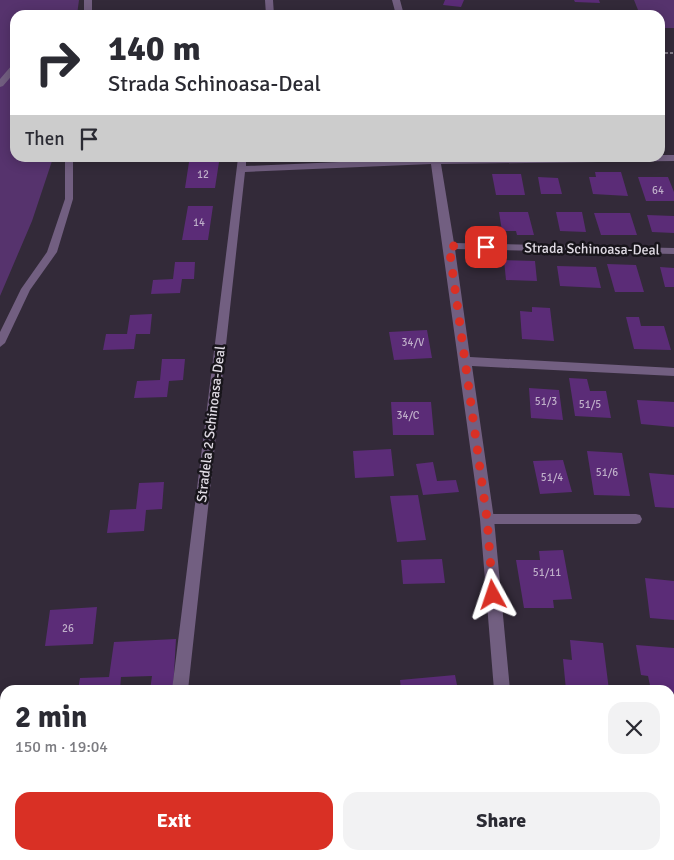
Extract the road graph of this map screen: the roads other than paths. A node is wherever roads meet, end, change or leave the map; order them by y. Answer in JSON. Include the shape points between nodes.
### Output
{"nodes":[{"id":1,"x":10,"y":73,"type":"edge"},
{"id":2,"x":0,"y":84,"type":"edge"},
{"id":3,"x":69,"y":162,"type":"edge"},
{"id":4,"x":290,"y":162,"type":"edge"},
{"id":5,"x":435,"y":162,"type":"edge"},
{"id":6,"x":241,"y":163,"type":"edge"},
{"id":7,"x":449,"y":246,"type":"junction"},
{"id":8,"x":674,"y":250,"type":"edge"},
{"id":9,"x":0,"y":343,"type":"edge"},
{"id":10,"x":465,"y":361,"type":"junction"},
{"id":11,"x":674,"y":372,"type":"edge"},
{"id":12,"x":487,"y":519,"type":"junction"},
{"id":13,"x":636,"y":519,"type":"dead end"},
{"id":14,"x":181,"y":685,"type":"edge"},
{"id":15,"x":502,"y":685,"type":"edge"}],
"edges":[{"from":1,"to":2,"type":"street"},
{"from":3,"to":9,"type":"lane","via":[[69,199],[52,252],[26,289]]},
{"from":4,"to":6,"type":"street"},
{"from":5,"to":7,"type":"street"},
{"from":6,"to":14,"type":"street","name":"Stradela 2 Schinoasa-Deal"},
{"from":7,"to":8,"type":"street","name":"Strada Schinoasa-Deal"},
{"from":7,"to":10,"type":"street"},
{"from":10,"to":11,"type":"street"},
{"from":10,"to":12,"type":"street"},
{"from":12,"to":13,"type":"lane"},
{"from":12,"to":15,"type":"street"}]}
